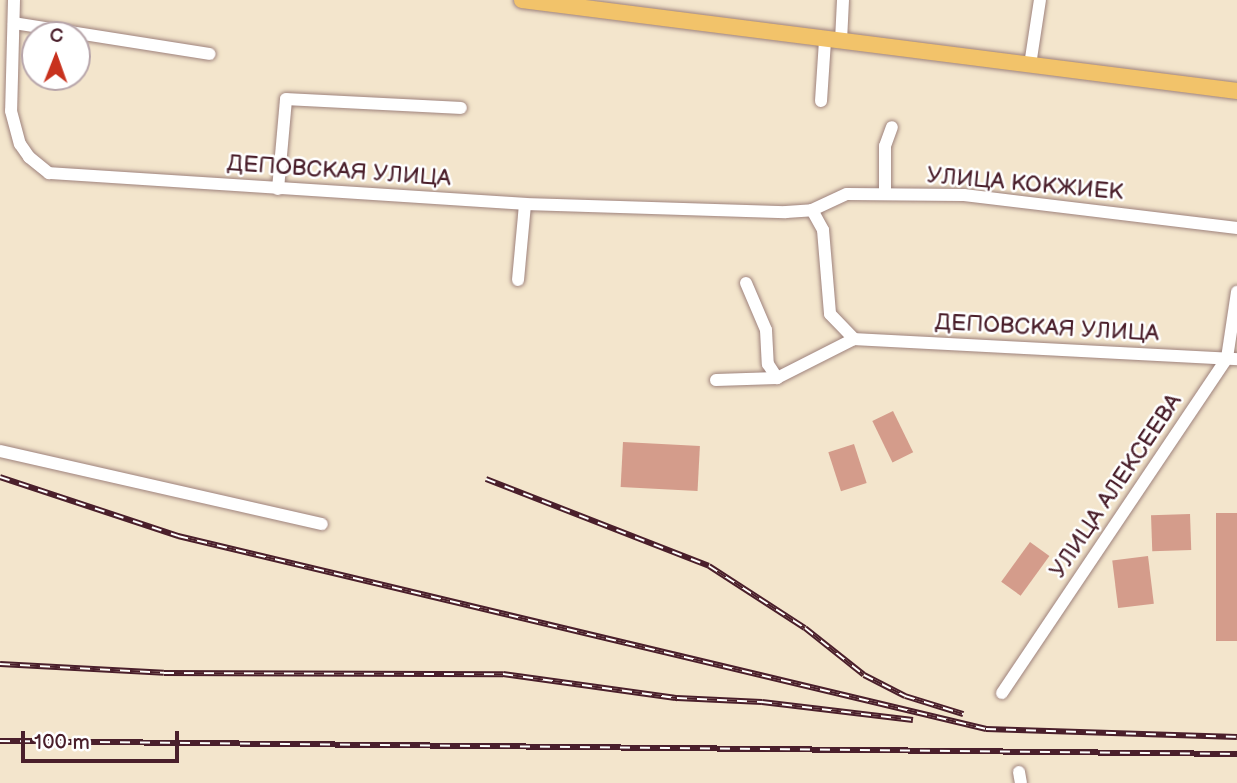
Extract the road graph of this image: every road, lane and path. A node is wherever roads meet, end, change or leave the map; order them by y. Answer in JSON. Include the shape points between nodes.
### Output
{"nodes":[{"id":1,"x":15,"y":0,"type":"edge"},
{"id":2,"x":522,"y":0,"type":"edge"},
{"id":3,"x":843,"y":0,"type":"edge"},
{"id":4,"x":1040,"y":0,"type":"edge"},
{"id":5,"x":14,"y":23,"type":"junction"},
{"id":6,"x":833,"y":40,"type":"junction"},
{"id":7,"x":210,"y":54,"type":"dead end"},
{"id":8,"x":1030,"y":65,"type":"junction"},
{"id":9,"x":1237,"y":91,"type":"edge"},
{"id":10,"x":821,"y":101,"type":"dead end"},
{"id":11,"x":461,"y":108,"type":"dead end"},
{"id":12,"x":892,"y":127,"type":"dead end"},
{"id":13,"x":278,"y":189,"type":"junction"},
{"id":14,"x":885,"y":194,"type":"junction"},
{"id":15,"x":525,"y":204,"type":"junction"},
{"id":16,"x":812,"y":210,"type":"junction"},
{"id":17,"x":1237,"y":228,"type":"edge"},
{"id":18,"x":518,"y":280,"type":"dead end"},
{"id":19,"x":746,"y":283,"type":"dead end"},
{"id":20,"x":1237,"y":292,"type":"edge"},
{"id":21,"x":854,"y":339,"type":"junction"},
{"id":22,"x":1232,"y":358,"type":"edge"},
{"id":23,"x":776,"y":378,"type":"junction"},
{"id":24,"x":716,"y":380,"type":"dead end"},
{"id":25,"x":0,"y":451,"type":"edge"},
{"id":26,"x":322,"y":524,"type":"dead end"},
{"id":27,"x":1002,"y":693,"type":"dead end"}],
"edges":[{"from":1,"to":5,"type":"street","name":"ДЕПОВСКАЯ УЛИЦА"},
{"from":2,"to":6,"type":"main road"},
{"from":3,"to":6,"type":"street"},
{"from":4,"to":8,"type":"street"},
{"from":5,"to":7,"type":"street"},
{"from":5,"to":13,"type":"street","name":"ДЕПОВСКАЯ УЛИЦА","via":[[11,111],[20,144],[49,173]]},
{"from":6,"to":8,"type":"main road"},
{"from":6,"to":10,"type":"street"},
{"from":8,"to":9,"type":"main road"},
{"from":11,"to":13,"type":"street","via":[[286,99]]},
{"from":12,"to":14,"type":"street","via":[[885,146]]},
{"from":13,"to":15,"type":"street","name":"ДЕПОВСКАЯ УЛИЦА"},
{"from":14,"to":16,"type":"street","name":"УЛИЦА КОКЖИЕК","via":[[847,194]]},
{"from":14,"to":17,"type":"street","name":"УЛИЦА КОКЖИЕК","via":[[964,195]]},
{"from":15,"to":16,"type":"street","name":"ДЕПОВСКАЯ УЛИЦА"},
{"from":15,"to":18,"type":"street"},
{"from":16,"to":21,"type":"street","via":[[823,230],[830,313]]},
{"from":19,"to":23,"type":"street","via":[[766,330],[768,364]]},
{"from":20,"to":22,"type":"street","name":"УЛИЦА АЛЕКСЕЕВА"},
{"from":21,"to":22,"type":"street","name":"ДЕПОВСКАЯ УЛИЦА"},
{"from":21,"to":23,"type":"street"},
{"from":22,"to":27,"type":"street","name":"УЛИЦА АЛЕКСЕЕВА"},
{"from":23,"to":24,"type":"street"},
{"from":25,"to":26,"type":"street"}]}
